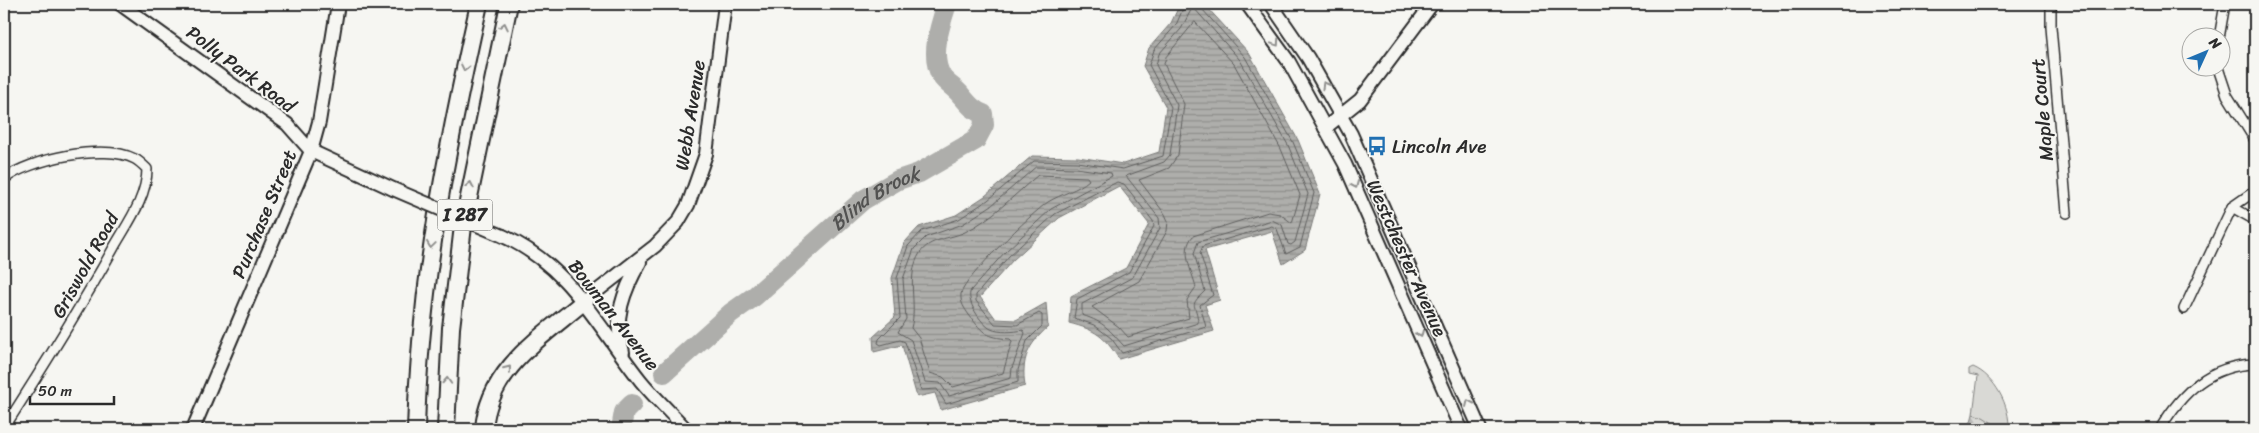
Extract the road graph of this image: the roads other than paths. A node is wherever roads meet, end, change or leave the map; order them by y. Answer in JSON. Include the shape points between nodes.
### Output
{"nodes":[{"id":1,"x":120,"y":4,"type":"edge"},
{"id":2,"x":338,"y":4,"type":"edge"},
{"id":3,"x":479,"y":4,"type":"edge"},
{"id":4,"x":509,"y":4,"type":"edge"},
{"id":5,"x":725,"y":4,"type":"edge"},
{"id":6,"x":1248,"y":4,"type":"edge"},
{"id":7,"x":1271,"y":4,"type":"edge"},
{"id":8,"x":1432,"y":4,"type":"edge"},
{"id":9,"x":2051,"y":4,"type":"edge"},
{"id":10,"x":2225,"y":4,"type":"edge"},
{"id":11,"x":2221,"y":28,"type":"edge"},
{"id":12,"x":2221,"y":78,"type":"edge"},
{"id":13,"x":1341,"y":115,"type":"junction"},
{"id":14,"x":1325,"y":128,"type":"junction"},
{"id":15,"x":2255,"y":140,"type":"edge"},
{"id":16,"x":311,"y":151,"type":"junction"},
{"id":17,"x":4,"y":180,"type":"edge"},
{"id":18,"x":2255,"y":191,"type":"edge"},
{"id":19,"x":2232,"y":207,"type":"junction"},
{"id":20,"x":2067,"y":213,"type":"dead end"},
{"id":21,"x":2255,"y":220,"type":"edge"},
{"id":22,"x":642,"y":257,"type":"junction"},
{"id":23,"x":583,"y":302,"type":"junction"},
{"id":24,"x":2184,"y":309,"type":"dead end"},
{"id":25,"x":626,"y":362,"type":"junction"},
{"id":26,"x":2255,"y":364,"type":"edge"},
{"id":27,"x":4,"y":428,"type":"edge"},
{"id":28,"x":193,"y":429,"type":"edge"},
{"id":29,"x":416,"y":429,"type":"edge"},
{"id":30,"x":446,"y":429,"type":"edge"},
{"id":31,"x":484,"y":429,"type":"edge"},
{"id":32,"x":686,"y":429,"type":"edge"},
{"id":33,"x":1462,"y":429,"type":"edge"},
{"id":34,"x":1480,"y":429,"type":"edge"},
{"id":35,"x":2160,"y":429,"type":"edge"}],
"edges":[{"from":1,"to":16,"type":"main road","name":"Polly Park Road","via":[[287,124]]},
{"from":2,"to":16,"type":"main road","name":"Purchase Street","via":[[319,122]]},
{"from":3,"to":29,"type":"highway","number":"I 287","one_way":true,"via":[[431,242],[421,325]]},
{"from":30,"to":4,"type":"highway","number":"I 287","one_way":true,"via":[[450,335],[464,219]]},
{"from":5,"to":22,"type":"main road","name":"Webb Avenue","via":[[706,154],[695,190],[678,222]]},
{"from":6,"to":14,"type":"main road","name":"Westchester Avenue","one_way":true,"via":[[1289,62]]},
{"from":13,"to":7,"type":"main road","name":"Westchester Avenue","one_way":true},
{"from":8,"to":13,"type":"main road","via":[[1360,100]]},
{"from":9,"to":20,"type":"street","name":"Maple Court"},
{"from":10,"to":11,"type":"street"},
{"from":12,"to":15,"type":"street","via":[[2227,96]]},
{"from":13,"to":14,"type":"main road"},
{"from":34,"to":13,"type":"main road","name":"Westchester Avenue","one_way":true,"via":[[1369,171]]},
{"from":14,"to":33,"type":"main road","name":"Westchester Avenue","one_way":true,"via":[[1346,164]]},
{"from":16,"to":23,"type":"main road","name":"Bowman Avenue","bridge":true,"via":[[503,236],[542,258]]},
{"from":16,"to":28,"type":"main road","name":"Purchase Street"},
{"from":17,"to":27,"type":"street","name":"Griswold Road","via":[[44,160],[86,153],[118,154],[136,159],[147,169],[147,184],[75,318]]},
{"from":18,"to":19,"type":"street"},
{"from":19,"to":21,"type":"street"},
{"from":19,"to":24,"type":"street"},
{"from":22,"to":23,"type":"main road","name":"Webb Avenue"},
{"from":22,"to":25,"type":"main road","via":[[621,302],[619,341]]},
{"from":23,"to":25,"type":"main road","name":"Bowman Avenue"},
{"from":31,"to":23,"type":"highway","one_way":true,"via":[[489,402],[509,367]]},
{"from":25,"to":32,"type":"main road","name":"Bowman Avenue"},
{"from":26,"to":35,"type":"street","via":[[2237,365],[2212,373],[2178,404]]}]}
